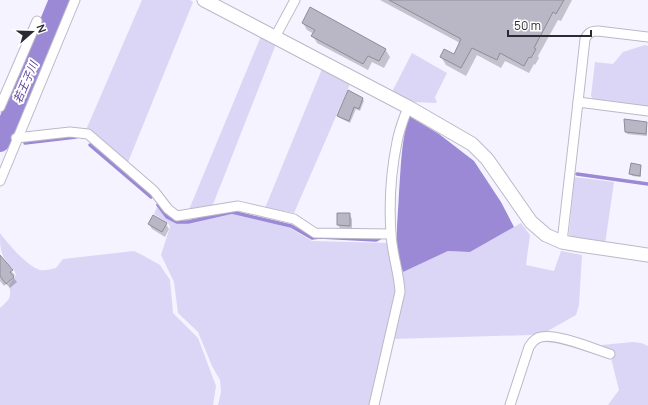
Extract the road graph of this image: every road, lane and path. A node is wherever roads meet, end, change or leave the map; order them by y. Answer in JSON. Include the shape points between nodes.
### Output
{"nodes":[{"id":1,"x":76,"y":0,"type":"edge"},
{"id":2,"x":295,"y":0,"type":"edge"},
{"id":3,"x":210,"y":2,"type":"edge"},
{"id":4,"x":37,"y":21,"type":"dead end"},
{"id":5,"x":275,"y":37,"type":"junction"},
{"id":6,"x":648,"y":37,"type":"edge"},
{"id":7,"x":578,"y":102,"type":"junction"},
{"id":8,"x":0,"y":107,"type":"edge"},
{"id":9,"x":408,"y":107,"type":"junction"},
{"id":10,"x":648,"y":111,"type":"edge"},
{"id":11,"x":16,"y":138,"type":"junction"},
{"id":12,"x":0,"y":181,"type":"edge"},
{"id":13,"x":391,"y":234,"type":"junction"},
{"id":14,"x":562,"y":242,"type":"junction"},
{"id":15,"x":648,"y":255,"type":"edge"},
{"id":16,"x":610,"y":354,"type":"dead end"},
{"id":17,"x":374,"y":405,"type":"edge"},
{"id":18,"x":510,"y":405,"type":"edge"}],
"edges":[{"from":1,"to":11,"type":"street"},
{"from":2,"to":5,"type":"street"},
{"from":3,"to":5,"type":"street"},
{"from":4,"to":8,"type":"street"},
{"from":5,"to":9,"type":"street"},
{"from":6,"to":7,"type":"street","via":[[598,31],[587,35]]},
{"from":7,"to":10,"type":"street"},
{"from":7,"to":14,"type":"street"},
{"from":9,"to":13,"type":"street","via":[[397,141]]},
{"from":9,"to":14,"type":"street","via":[[451,130],[481,152],[531,222],[546,235]]},
{"from":11,"to":12,"type":"street"},
{"from":11,"to":13,"type":"street","via":[[70,132],[88,134],[154,191],[177,216],[238,206],[294,220],[315,233]]},
{"from":13,"to":17,"type":"street","via":[[400,292]]},
{"from":14,"to":15,"type":"street"},
{"from":16,"to":18,"type":"street","via":[[562,339],[541,337],[533,340]]}]}
